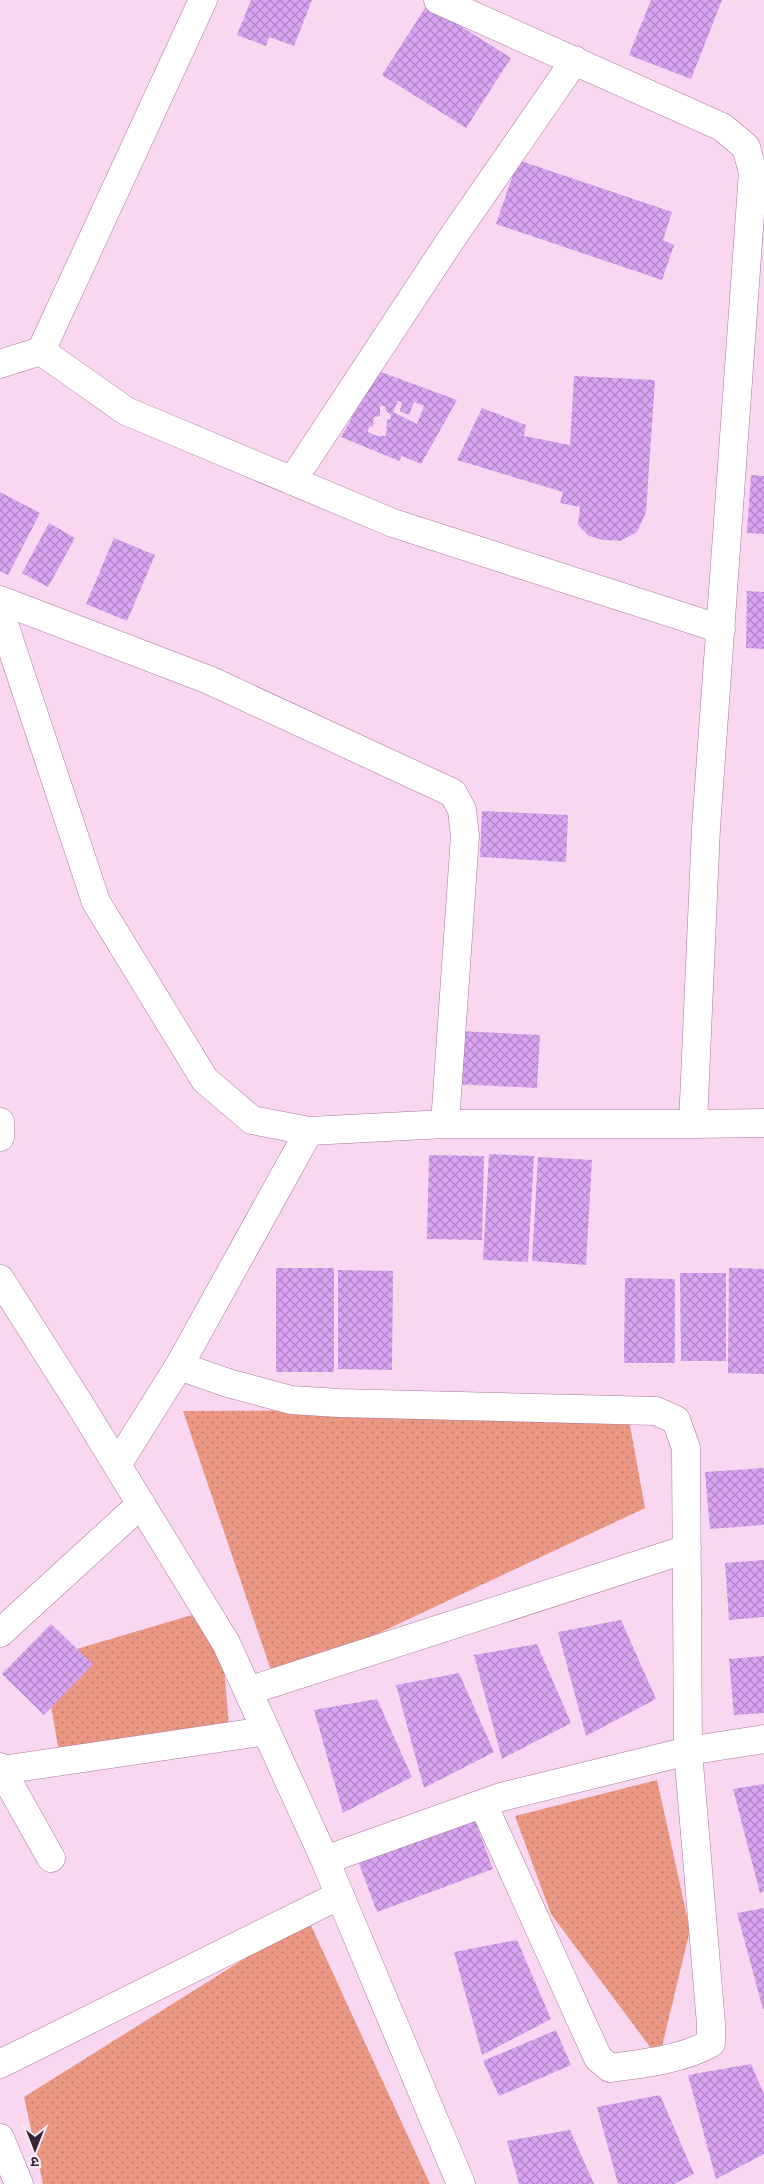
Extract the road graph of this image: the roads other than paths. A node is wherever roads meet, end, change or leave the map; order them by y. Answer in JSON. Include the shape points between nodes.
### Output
{"nodes":[{"id":1,"x":203,"y":0,"type":"edge"},
{"id":2,"x":438,"y":0,"type":"edge"},
{"id":3,"x":575,"y":60,"type":"junction"},
{"id":4,"x":41,"y":351,"type":"junction"},
{"id":5,"x":0,"y":364,"type":"edge"},
{"id":6,"x":292,"y":481,"type":"junction"},
{"id":7,"x":0,"y":600,"type":"edge"},
{"id":8,"x":0,"y":612,"type":"edge"},
{"id":9,"x":721,"y":629,"type":"junction"},
{"id":10,"x":0,"y":1122,"type":"edge"},
{"id":11,"x":445,"y":1124,"type":"junction"},
{"id":12,"x":694,"y":1124,"type":"junction"},
{"id":13,"x":764,"y":1124,"type":"edge"},
{"id":14,"x":309,"y":1130,"type":"junction"},
{"id":15,"x":0,"y":1137,"type":"edge"},
{"id":16,"x":0,"y":1279,"type":"edge"},
{"id":17,"x":179,"y":1366,"type":"junction"},
{"id":18,"x":117,"y":1465,"type":"junction"},
{"id":19,"x":141,"y":1504,"type":"junction"},
{"id":20,"x":686,"y":1549,"type":"junction"},
{"id":21,"x":0,"y":1633,"type":"edge"},
{"id":22,"x":248,"y":1690,"type":"junction"},
{"id":23,"x":266,"y":1731,"type":"junction"},
{"id":24,"x":764,"y":1739,"type":"edge"},
{"id":25,"x":688,"y":1751,"type":"junction"},
{"id":26,"x":1,"y":1768,"type":"edge"},
{"id":27,"x":482,"y":1804,"type":"junction"},
{"id":28,"x":51,"y":1858,"type":"dead end"},
{"id":29,"x":325,"y":1860,"type":"junction"},
{"id":30,"x":340,"y":1895,"type":"junction"},
{"id":31,"x":0,"y":2064,"type":"edge"},
{"id":32,"x":0,"y":2138,"type":"edge"},
{"id":33,"x":19,"y":2184,"type":"edge"},
{"id":34,"x":461,"y":2184,"type":"edge"}],
"edges":[{"from":1,"to":4,"type":"street"},
{"from":2,"to":3,"type":"street"},
{"from":3,"to":6,"type":"street","via":[[450,241]]},
{"from":3,"to":9,"type":"street","via":[[722,127],[746,147],[753,172]]},
{"from":4,"to":5,"type":"street"},
{"from":4,"to":6,"type":"street","via":[[126,411]]},
{"from":6,"to":9,"type":"street","via":[[392,523]]},
{"from":7,"to":11,"type":"street","via":[[209,680],[452,793],[462,810],[465,836]]},
{"from":8,"to":14,"type":"street","via":[[96,902],[205,1080],[252,1120]]},
{"from":9,"to":12,"type":"street","via":[[706,828]]},
{"from":10,"to":15,"type":"street"},
{"from":11,"to":12,"type":"street"},
{"from":11,"to":14,"type":"street"},
{"from":12,"to":13,"type":"street"},
{"from":14,"to":17,"type":"street"},
{"from":16,"to":18,"type":"street"},
{"from":17,"to":18,"type":"street"},
{"from":17,"to":20,"type":"street","via":[[291,1400],[656,1410],[676,1420],[686,1448]]},
{"from":18,"to":19,"type":"street"},
{"from":19,"to":21,"type":"street"},
{"from":19,"to":22,"type":"street","via":[[226,1643]]},
{"from":20,"to":22,"type":"street"},
{"from":20,"to":25,"type":"street"},
{"from":22,"to":23,"type":"street"},
{"from":23,"to":26,"type":"street"},
{"from":23,"to":29,"type":"street"},
{"from":24,"to":25,"type":"street"},
{"from":25,"to":27,"type":"street"},
{"from":25,"to":27,"type":"street","via":[[711,2024],[710,2043],[696,2052],[610,2068],[598,2058]]},
{"from":26,"to":28,"type":"street"},
{"from":27,"to":29,"type":"street"},
{"from":29,"to":30,"type":"street"},
{"from":30,"to":31,"type":"street"},
{"from":30,"to":34,"type":"street"},
{"from":32,"to":33,"type":"street"}]}
